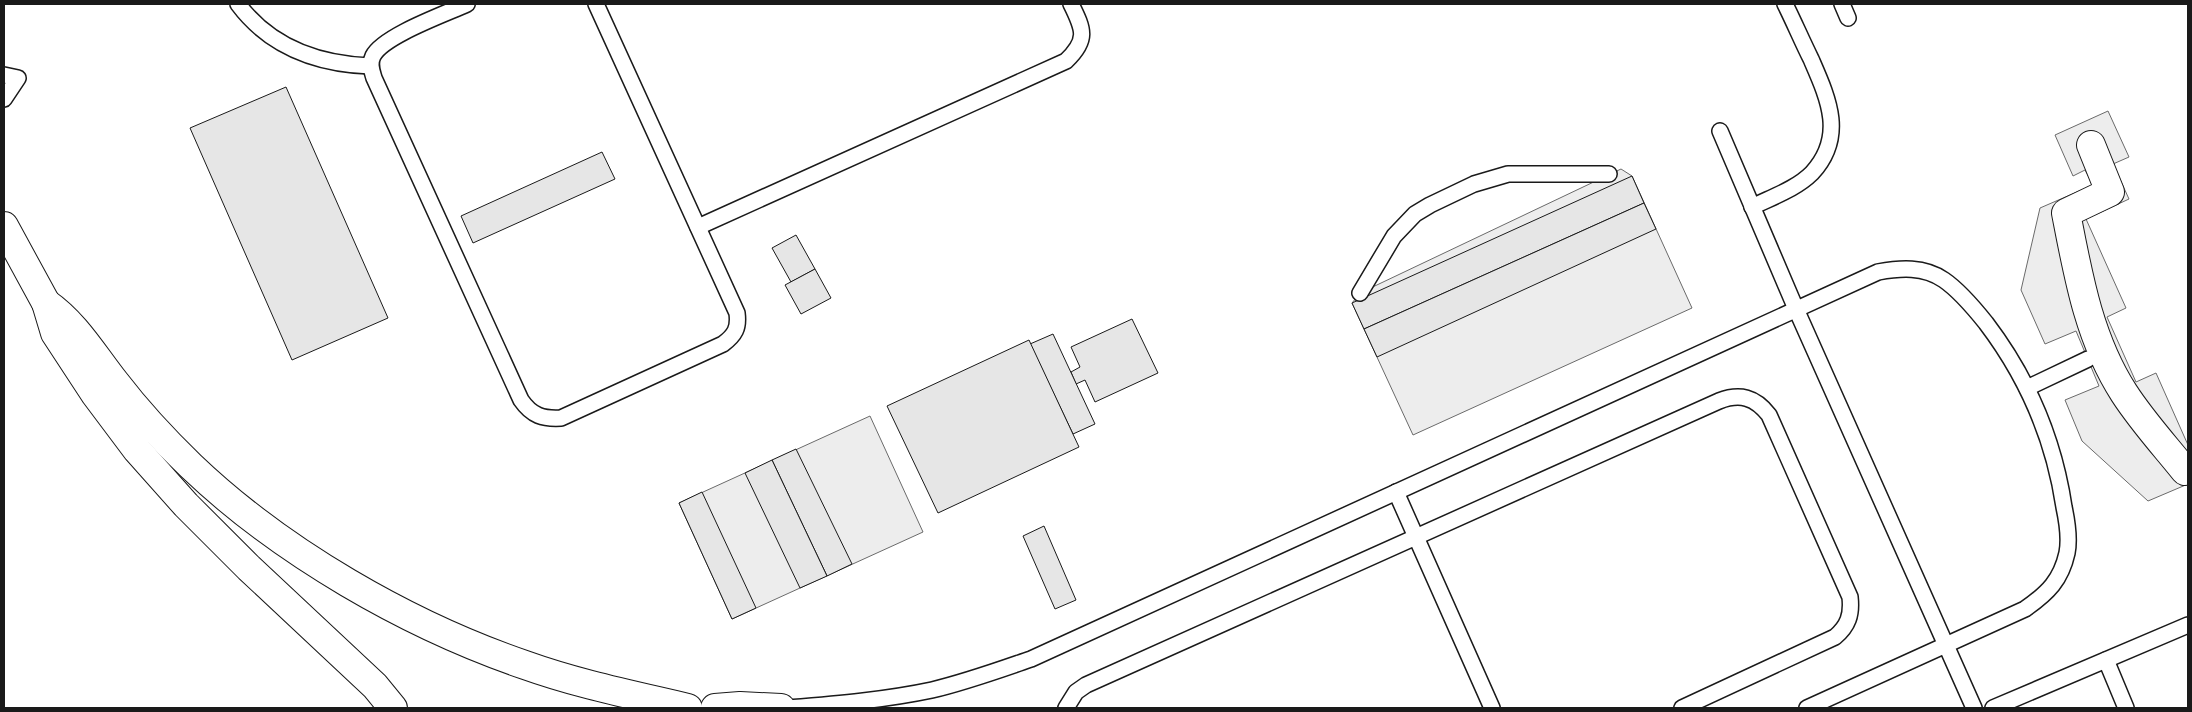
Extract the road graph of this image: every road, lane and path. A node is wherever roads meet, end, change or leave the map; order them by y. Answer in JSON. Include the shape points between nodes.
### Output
{"nodes":[{"id":1,"x":238,"y":4,"type":"edge"},
{"id":2,"x":467,"y":4,"type":"edge"},
{"id":3,"x":596,"y":4,"type":"edge"},
{"id":4,"x":1072,"y":4,"type":"edge"},
{"id":5,"x":1785,"y":4,"type":"edge"},
{"id":6,"x":1842,"y":4,"type":"edge"},
{"id":7,"x":1848,"y":18,"type":"dead end"},
{"id":8,"x":370,"y":66,"type":"junction"},
{"id":9,"x":4,"y":75,"type":"edge"},
{"id":10,"x":4,"y":99,"type":"edge"},
{"id":11,"x":1720,"y":131,"type":"dead end"},
{"id":12,"x":2091,"y":145,"type":"dead end"},
{"id":13,"x":1609,"y":174,"type":"dead end"},
{"id":14,"x":1752,"y":207,"type":"junction"},
{"id":15,"x":4,"y":226,"type":"edge"},
{"id":16,"x":698,"y":227,"type":"junction"},
{"id":17,"x":1360,"y":293,"type":"dead end"},
{"id":18,"x":46,"y":303,"type":"junction"},
{"id":19,"x":1796,"y":309,"type":"junction"},
{"id":20,"x":2104,"y":353,"type":"junction"},
{"id":21,"x":2027,"y":388,"type":"junction"},
{"id":22,"x":2188,"y":470,"type":"edge"},
{"id":23,"x":1396,"y":492,"type":"junction"},
{"id":24,"x":1416,"y":537,"type":"junction"},
{"id":25,"x":2188,"y":625,"type":"edge"},
{"id":26,"x":1948,"y":645,"type":"junction"},
{"id":27,"x":2106,"y":660,"type":"junction"},
{"id":28,"x":394,"y":708,"type":"edge"},
{"id":29,"x":688,"y":708,"type":"edge"},
{"id":30,"x":715,"y":708,"type":"edge"},
{"id":31,"x":781,"y":708,"type":"edge"},
{"id":32,"x":788,"y":708,"type":"edge"},
{"id":33,"x":1066,"y":708,"type":"edge"},
{"id":34,"x":1492,"y":708,"type":"edge"},
{"id":35,"x":1682,"y":708,"type":"edge"},
{"id":36,"x":1807,"y":708,"type":"edge"},
{"id":37,"x":1974,"y":708,"type":"edge"},
{"id":38,"x":1993,"y":708,"type":"edge"},
{"id":39,"x":2126,"y":708,"type":"edge"}],
"edges":[{"from":1,"to":8,"type":"lane","via":[[264,31],[287,47],[332,63]]},
{"from":2,"to":8,"type":"lane","via":[[384,43],[372,57]]},
{"from":3,"to":16,"type":"lane"},
{"from":4,"to":16,"type":"lane","via":[[1081,26],[1082,41],[1066,61]]},
{"from":5,"to":14,"type":"lane","via":[[1830,106],[1832,124],[1823,157],[1812,173],[1795,186]]},
{"from":6,"to":7,"type":"lane"},
{"from":8,"to":16,"type":"lane","via":[[521,400],[537,416],[561,418],[732,338],[737,330],[737,313]]},
{"from":9,"to":10,"type":"lane","via":[[18,78]]},
{"from":11,"to":14,"type":"lane"},
{"from":12,"to":20,"type":"street","via":[[2110,192],[2066,213],[2086,309]]},
{"from":13,"to":17,"type":"lane","via":[[1508,174],[1474,184],[1430,205],[1415,214],[1394,236]]},
{"from":14,"to":19,"type":"lane"},
{"from":15,"to":18,"type":"street"},
{"from":18,"to":28,"type":"street","via":[[56,333],[95,394],[162,480]]},
{"from":18,"to":29,"type":"street","via":[[65,317],[140,412],[207,480],[246,515],[324,567],[399,611],[488,652],[566,678]]},
{"from":19,"to":21,"type":"lane","via":[[1878,272],[1900,268],[1924,270],[1943,279],[1979,314]]},
{"from":19,"to":23,"type":"lane"},
{"from":19,"to":26,"type":"lane"},
{"from":20,"to":21,"type":"lane"},
{"from":20,"to":22,"type":"street","via":[[2124,393],[2185,472]]},
{"from":21,"to":26,"type":"lane","via":[[2049,442],[2061,486],[2068,551],[2061,574],[2047,594],[2025,609]]},
{"from":23,"to":24,"type":"lane"},
{"from":23,"to":32,"type":"lane","via":[[1031,658],[984,675],[932,690],[858,702]]},
{"from":24,"to":33,"type":"lane","via":[[1086,685],[1076,692]]},
{"from":24,"to":34,"type":"lane"},
{"from":24,"to":35,"type":"lane","via":[[1731,396],[1744,396],[1755,401],[1769,415],[1852,609],[1844,630],[1836,638]]},
{"from":25,"to":27,"type":"lane"},
{"from":26,"to":36,"type":"lane"},
{"from":26,"to":37,"type":"lane"},
{"from":27,"to":38,"type":"lane"},
{"from":27,"to":39,"type":"lane"},
{"from":30,"to":31,"type":"street"}]}
